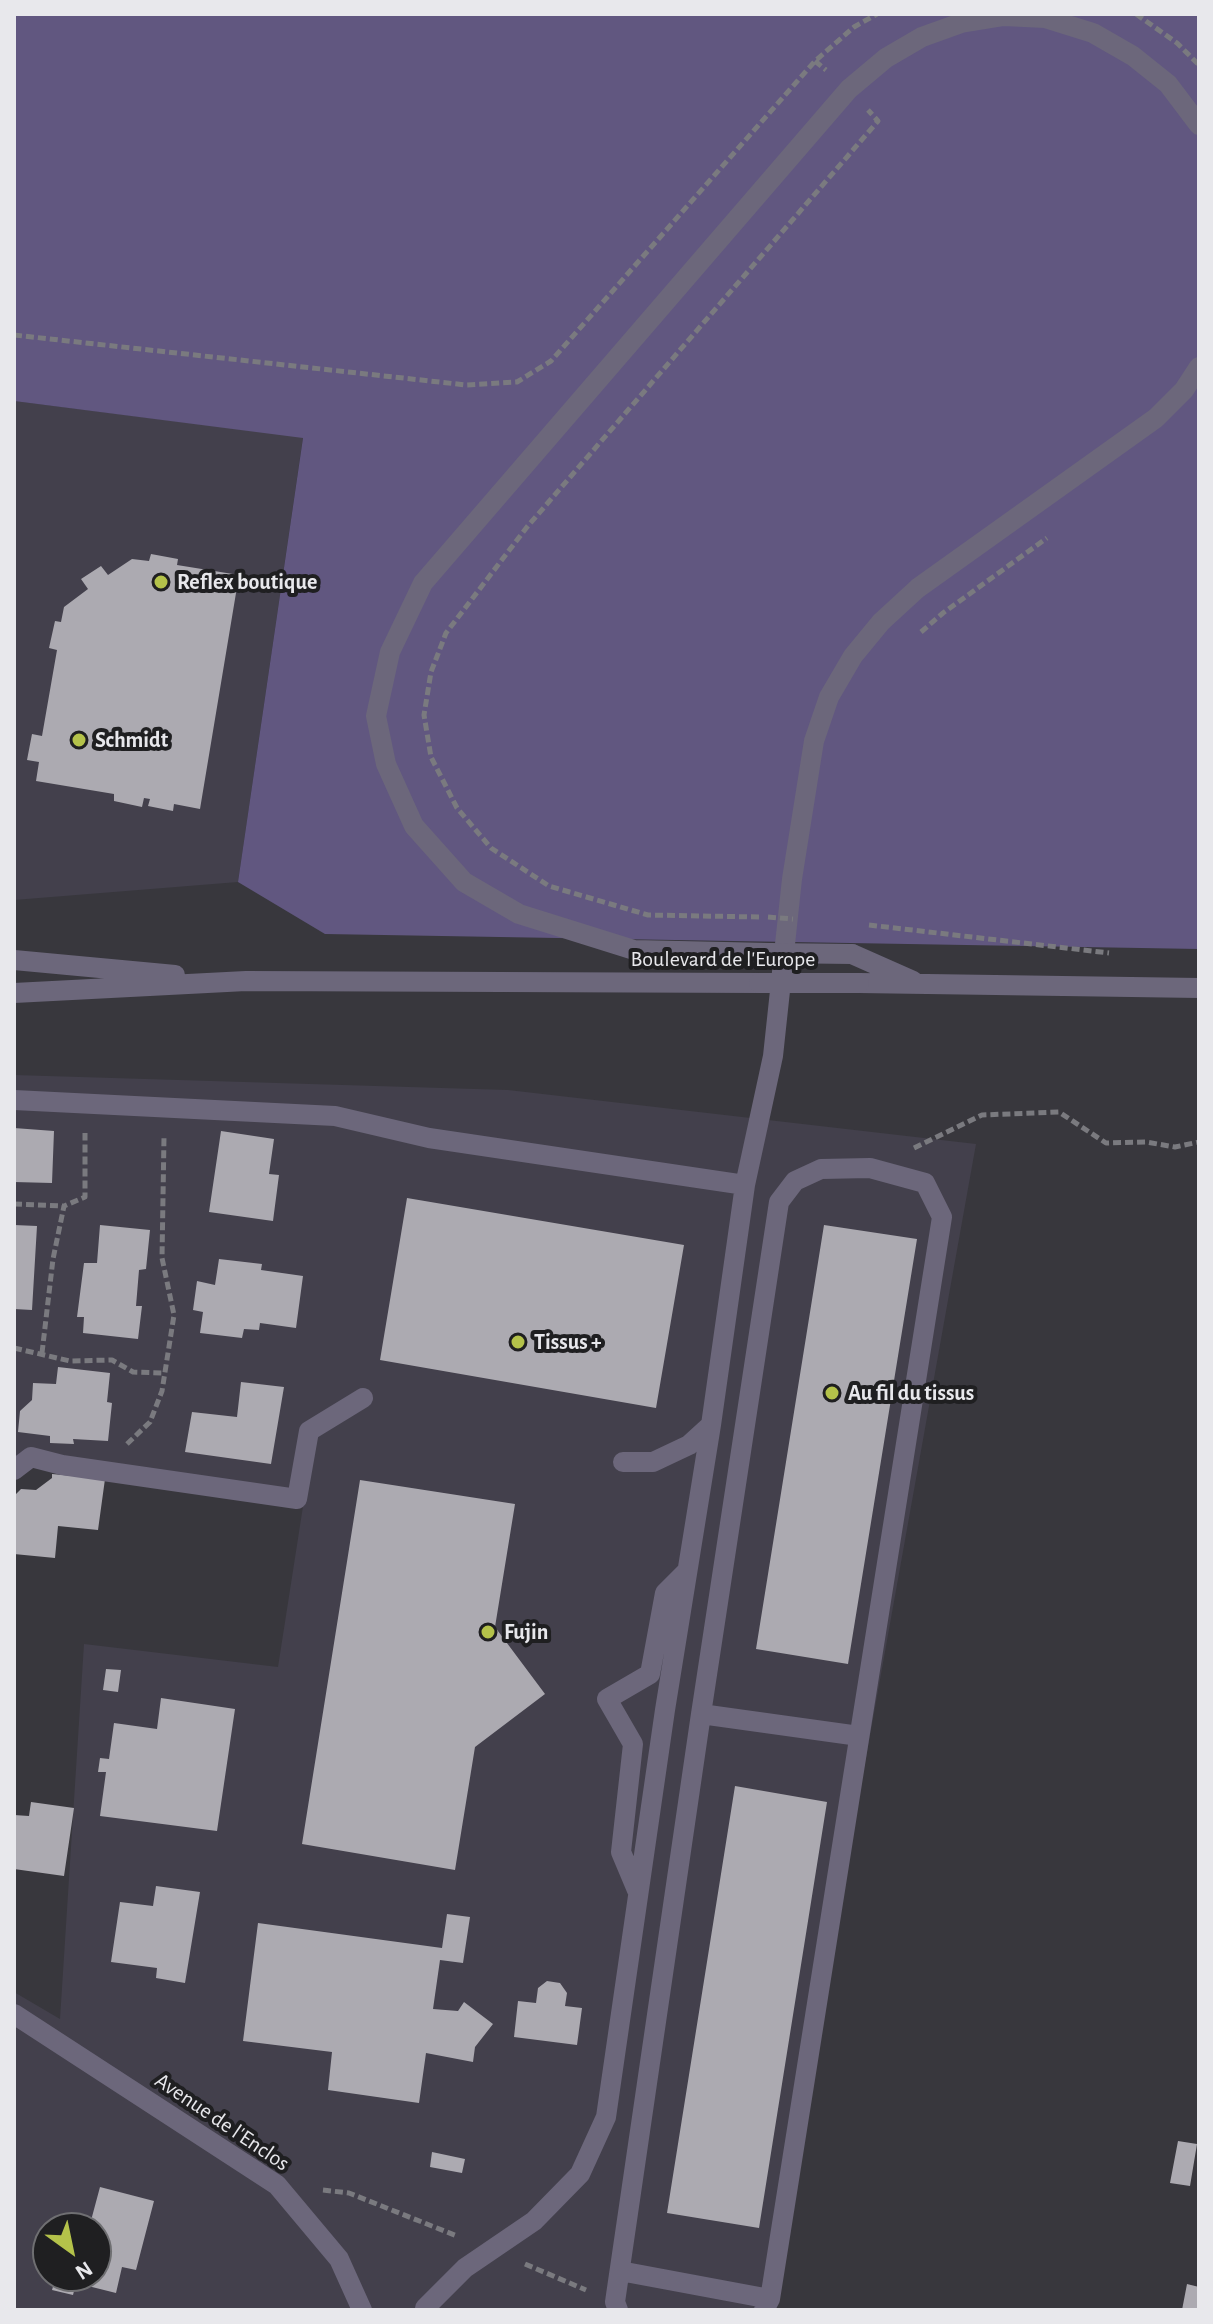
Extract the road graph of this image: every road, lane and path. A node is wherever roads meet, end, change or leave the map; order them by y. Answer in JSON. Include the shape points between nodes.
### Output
{"nodes":[{"id":1,"x":877,"y":14,"type":"edge"},
{"id":2,"x":1136,"y":14,"type":"edge"},
{"id":3,"x":815,"y":61,"type":"junction"},
{"id":4,"x":1199,"y":65,"type":"edge"},
{"id":5,"x":849,"y":89,"type":"junction"},
{"id":6,"x":1199,"y":125,"type":"edge"},
{"id":7,"x":14,"y":335,"type":"edge"},
{"id":8,"x":1199,"y":367,"type":"edge"},
{"id":9,"x":1052,"y":535,"type":"dead end"},
{"id":10,"x":913,"y":639,"type":"dead end"},
{"id":11,"x":768,"y":917,"type":"dead end"},
{"id":12,"x":865,"y":925,"type":"dead end"},
{"id":13,"x":1123,"y":954,"type":"dead end"},
{"id":14,"x":14,"y":960,"type":"edge"},
{"id":15,"x":246,"y":981,"type":"junction"},
{"id":16,"x":920,"y":984,"type":"junction"},
{"id":17,"x":1199,"y":988,"type":"edge"},
{"id":18,"x":14,"y":993,"type":"edge"},
{"id":19,"x":14,"y":1100,"type":"edge"},
{"id":20,"x":86,"y":1104,"type":"junction"},
{"id":21,"x":166,"y":1108,"type":"junction"},
{"id":22,"x":967,"y":1123,"type":"dead end"},
{"id":23,"x":1199,"y":1142,"type":"edge"},
{"id":24,"x":745,"y":1185,"type":"junction"},
{"id":25,"x":14,"y":1204,"type":"edge"},
{"id":26,"x":64,"y":1206,"type":"junction"},
{"id":27,"x":14,"y":1348,"type":"edge"},
{"id":28,"x":42,"y":1353,"type":"junction"},
{"id":29,"x":165,"y":1373,"type":"junction"},
{"id":30,"x":363,"y":1398,"type":"dead end"},
{"id":31,"x":711,"y":1425,"type":"junction"},
{"id":32,"x":623,"y":1462,"type":"dead end"},
{"id":33,"x":79,"y":1467,"type":"junction"},
{"id":34,"x":14,"y":1470,"type":"edge"},
{"id":35,"x":686,"y":1572,"type":"junction"},
{"id":36,"x":701,"y":1714,"type":"junction"},
{"id":37,"x":859,"y":1736,"type":"junction"},
{"id":38,"x":638,"y":1890,"type":"junction"},
{"id":39,"x":14,"y":2014,"type":"edge"},
{"id":40,"x":620,"y":2271,"type":"junction"},
{"id":41,"x":767,"y":2305,"type":"edge"},
{"id":42,"x":422,"y":2309,"type":"edge"},
{"id":43,"x":362,"y":2310,"type":"edge"},
{"id":44,"x":618,"y":2310,"type":"edge"}],
"edges":[{"from":1,"to":3,"type":"path"},
{"from":2,"to":4,"type":"path"},
{"from":3,"to":5,"type":"path"},
{"from":3,"to":7,"type":"path","via":[[551,361],[517,382],[466,385]]},
{"from":5,"to":6,"type":"street","via":[[922,37],[1004,16],[1045,18],[1093,33],[1133,56],[1168,84]]},
{"from":5,"to":11,"type":"path","via":[[878,121],[527,527],[446,633],[431,672],[424,715],[431,757],[457,808],[491,848],[549,886],[648,915]]},
{"from":5,"to":16,"type":"street","bridge":true,"via":[[423,583],[390,652],[376,716],[386,764],[414,826],[464,882],[519,914],[634,950],[852,954]]},
{"from":8,"to":24,"type":"street","via":[[1156,418],[918,588],[853,656],[829,697],[814,741],[792,879],[773,1056]]},
{"from":9,"to":10,"type":"path"},
{"from":12,"to":13,"type":"path"},
{"from":14,"to":15,"type":"street","name":"Boulevard de l'Europe"},
{"from":15,"to":16,"type":"street","name":"Boulevard de l'Europe","bridge":true},
{"from":15,"to":18,"type":"street","name":"Boulevard de l'Europe"},
{"from":16,"to":17,"type":"street","name":"Boulevard de l'Europe"},
{"from":19,"to":20,"type":"street"},
{"from":20,"to":21,"type":"street"},
{"from":20,"to":26,"type":"path","via":[[85,1197]]},
{"from":21,"to":24,"type":"street","via":[[335,1116],[429,1138]]},
{"from":21,"to":29,"type":"path","via":[[162,1258],[174,1315]]},
{"from":22,"to":23,"type":"path","via":[[982,1115],[1059,1112],[1106,1143],[1175,1147]]},
{"from":24,"to":31,"type":"street"},
{"from":25,"to":26,"type":"path"},
{"from":26,"to":28,"type":"path"},
{"from":27,"to":28,"type":"path"},
{"from":28,"to":29,"type":"path","via":[[70,1361],[112,1360],[133,1372]]},
{"from":29,"to":33,"type":"path","via":[[150,1422],[129,1444]]},
{"from":30,"to":33,"type":"street","via":[[309,1431],[297,1499]]},
{"from":31,"to":32,"type":"street","via":[[689,1445],[653,1462]]},
{"from":31,"to":35,"type":"street"},
{"from":33,"to":34,"type":"street","via":[[31,1457]]},
{"from":35,"to":38,"type":"street"},
{"from":35,"to":38,"type":"street","via":[[665,1593],[650,1674],[607,1699],[633,1744],[621,1852]]},
{"from":36,"to":37,"type":"street"},
{"from":36,"to":37,"type":"street","via":[[779,1202],[795,1181],[821,1169],[870,1168],[925,1183],[942,1217]]},
{"from":36,"to":40,"type":"street"},
{"from":37,"to":41,"type":"street"},
{"from":38,"to":42,"type":"street","via":[[606,2117],[580,2174],[534,2221],[465,2268]]},
{"from":39,"to":43,"type":"street","name":"Avenue de l'Enclos","via":[[277,2185],[339,2259]]},
{"from":40,"to":41,"type":"street"},
{"from":40,"to":44,"type":"street"}]}
